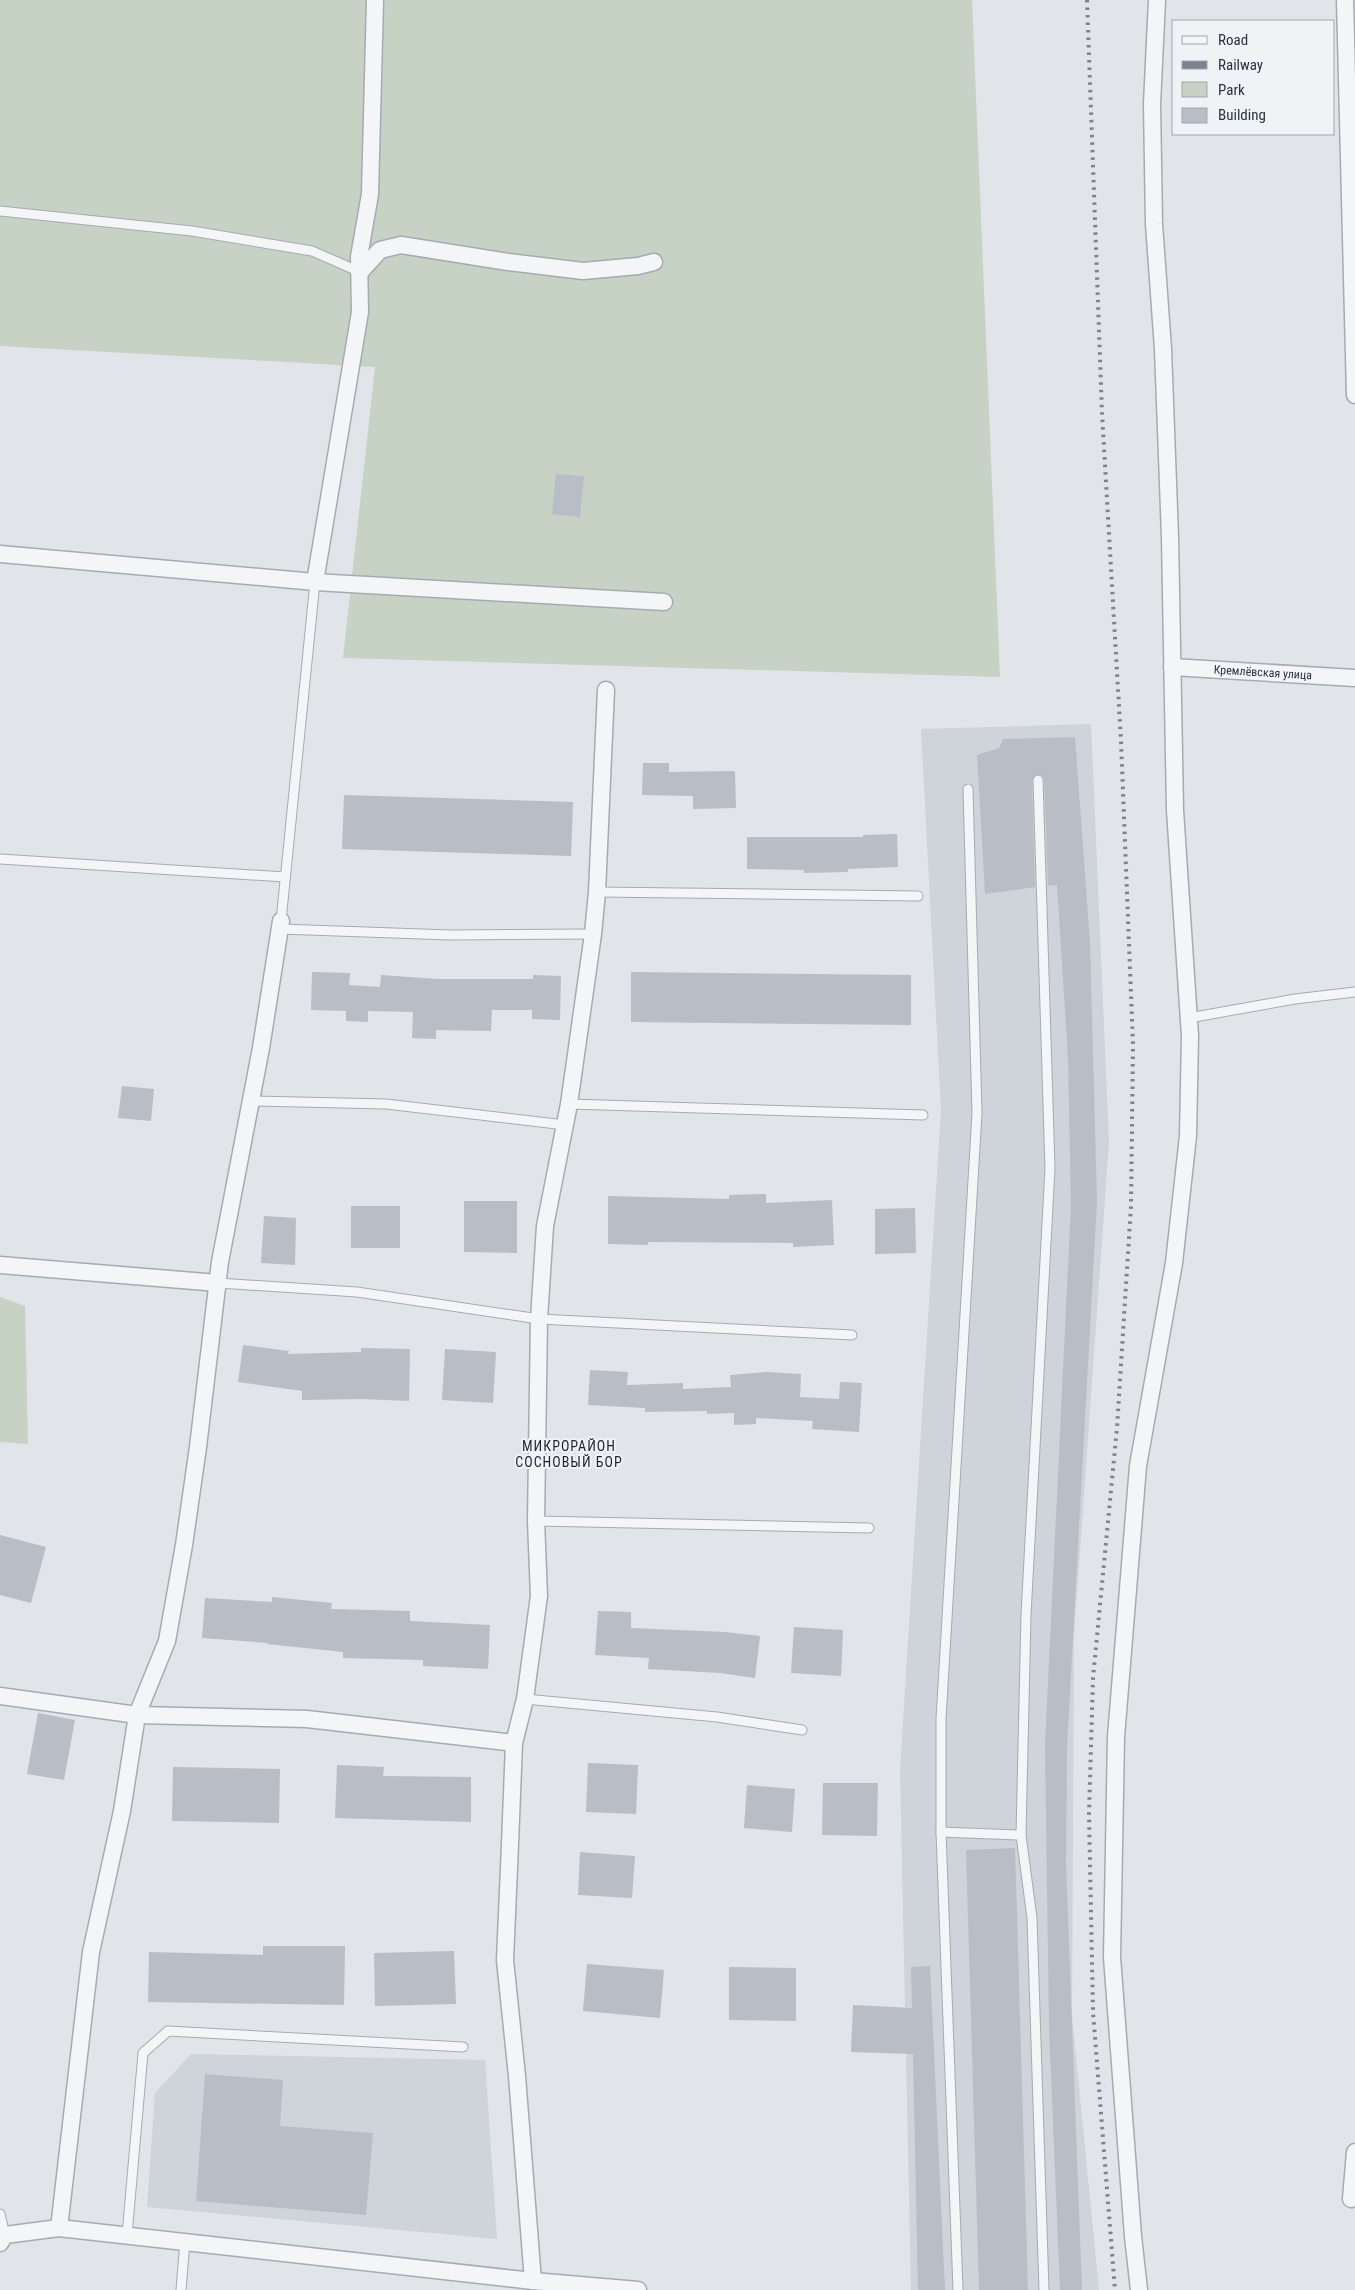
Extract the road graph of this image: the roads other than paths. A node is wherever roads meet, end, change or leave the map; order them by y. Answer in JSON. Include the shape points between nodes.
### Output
{"nodes":[{"id":1,"x":375,"y":0,"type":"edge"},
{"id":2,"x":1156,"y":0,"type":"edge"},
{"id":3,"x":1345,"y":0,"type":"edge"},
{"id":4,"x":0,"y":211,"type":"edge"},
{"id":5,"x":654,"y":262,"type":"dead end"},
{"id":6,"x":360,"y":272,"type":"junction"},
{"id":7,"x":1355,"y":394,"type":"edge"},
{"id":8,"x":0,"y":554,"type":"edge"},
{"id":9,"x":315,"y":582,"type":"junction"},
{"id":10,"x":664,"y":602,"type":"dead end"},
{"id":11,"x":1172,"y":667,"type":"junction"},
{"id":12,"x":1355,"y":678,"type":"edge"},
{"id":13,"x":606,"y":690,"type":"dead end"},
{"id":14,"x":1038,"y":780,"type":"dead end"},
{"id":15,"x":968,"y":789,"type":"dead end"},
{"id":16,"x":0,"y":859,"type":"edge"},
{"id":17,"x":285,"y":877,"type":"junction"},
{"id":18,"x":597,"y":892,"type":"junction"},
{"id":19,"x":918,"y":896,"type":"dead end"},
{"id":20,"x":280,"y":925,"type":"junction"},
{"id":21,"x":593,"y":934,"type":"junction"},
{"id":22,"x":1355,"y":992,"type":"edge"},
{"id":23,"x":1188,"y":1018,"type":"junction"},
{"id":24,"x":251,"y":1101,"type":"junction"},
{"id":25,"x":569,"y":1104,"type":"junction"},
{"id":26,"x":922,"y":1115,"type":"dead end"},
{"id":27,"x":565,"y":1125,"type":"junction"},
{"id":28,"x":0,"y":1264,"type":"edge"},
{"id":29,"x":218,"y":1283,"type":"junction"},
{"id":30,"x":539,"y":1319,"type":"junction"},
{"id":31,"x":852,"y":1335,"type":"dead end"},
{"id":32,"x":536,"y":1521,"type":"junction"},
{"id":33,"x":869,"y":1528,"type":"dead end"},
{"id":34,"x":0,"y":1696,"type":"edge"},
{"id":35,"x":525,"y":1699,"type":"junction"},
{"id":36,"x":137,"y":1716,"type":"junction"},
{"id":37,"x":802,"y":1730,"type":"dead end"},
{"id":38,"x":514,"y":1743,"type":"junction"},
{"id":39,"x":941,"y":1832,"type":"junction"},
{"id":40,"x":1021,"y":1835,"type":"junction"},
{"id":41,"x":463,"y":2048,"type":"dead end"},
{"id":42,"x":1355,"y":2152,"type":"edge"},
{"id":43,"x":1351,"y":2199,"type":"dead end"},
{"id":44,"x":0,"y":2214,"type":"edge"},
{"id":45,"x":59,"y":2228,"type":"junction"},
{"id":46,"x":127,"y":2235,"type":"junction"},
{"id":47,"x":2,"y":2239,"type":"edge"},
{"id":48,"x":185,"y":2242,"type":"junction"},
{"id":49,"x":533,"y":2281,"type":"junction"},
{"id":50,"x":181,"y":2290,"type":"edge"},
{"id":51,"x":638,"y":2290,"type":"edge"},
{"id":52,"x":958,"y":2290,"type":"edge"},
{"id":53,"x":1044,"y":2290,"type":"edge"},
{"id":54,"x":1139,"y":2290,"type":"edge"}],
"edges":[{"from":1,"to":6,"type":"street","via":[[370,194],[359,257]]},
{"from":2,"to":11,"type":"street","via":[[1152,104],[1154,224],[1163,349]]},
{"from":3,"to":7,"type":"street"},
{"from":4,"to":6,"type":"lane","via":[[192,230],[312,251]]},
{"from":5,"to":6,"type":"street","via":[[583,271],[401,245],[380,250]]},
{"from":6,"to":9,"type":"street","via":[[360,312]]},
{"from":8,"to":9,"type":"street"},
{"from":9,"to":10,"type":"street"},
{"from":9,"to":17,"type":"lane"},
{"from":11,"to":12,"type":"street","name":"Кремлёвская улица"},
{"from":11,"to":23,"type":"street","via":[[1175,810]]},
{"from":13,"to":18,"type":"street"},
{"from":14,"to":40,"type":"lane","via":[[1050,1168],[1026,1615]]},
{"from":15,"to":39,"type":"lane","via":[[977,1113],[941,1719]]},
{"from":16,"to":17,"type":"lane"},
{"from":17,"to":20,"type":"lane"},
{"from":18,"to":19,"type":"lane"},
{"from":18,"to":21,"type":"street"},
{"from":20,"to":21,"type":"lane","via":[[450,935]]},
{"from":20,"to":24,"type":"street"},
{"from":21,"to":25,"type":"street"},
{"from":22,"to":23,"type":"lane"},
{"from":23,"to":54,"type":"street","via":[[1188,1136],[1174,1263],[1138,1466],[1116,1737],[1112,1957]]},
{"from":24,"to":27,"type":"lane","via":[[386,1104]]},
{"from":24,"to":29,"type":"street"},
{"from":25,"to":26,"type":"lane"},
{"from":25,"to":27,"type":"street"},
{"from":27,"to":30,"type":"street","via":[[545,1226]]},
{"from":28,"to":29,"type":"street"},
{"from":29,"to":30,"type":"lane","via":[[357,1292]]},
{"from":29,"to":36,"type":"street","via":[[198,1448],[167,1641]]},
{"from":30,"to":31,"type":"lane"},
{"from":30,"to":32,"type":"street"},
{"from":32,"to":33,"type":"lane"},
{"from":32,"to":35,"type":"street","via":[[539,1596]]},
{"from":34,"to":36,"type":"street"},
{"from":35,"to":37,"type":"lane","via":[[717,1717]]},
{"from":35,"to":38,"type":"street"},
{"from":36,"to":38,"type":"street","via":[[307,1718]]},
{"from":36,"to":45,"type":"street","via":[[122,1812],[91,1952]]},
{"from":38,"to":49,"type":"street","via":[[505,1960]]},
{"from":39,"to":40,"type":"lane"},
{"from":39,"to":52,"type":"lane"},
{"from":40,"to":53,"type":"lane","via":[[1032,1918]]},
{"from":41,"to":46,"type":"lane","via":[[168,2031],[144,2052]]},
{"from":42,"to":43,"type":"street"},
{"from":44,"to":47,"type":"lane"},
{"from":45,"to":46,"type":"street"},
{"from":45,"to":47,"type":"street"},
{"from":46,"to":48,"type":"street"},
{"from":48,"to":49,"type":"street"},
{"from":48,"to":50,"type":"lane"},
{"from":49,"to":51,"type":"street"}]}
